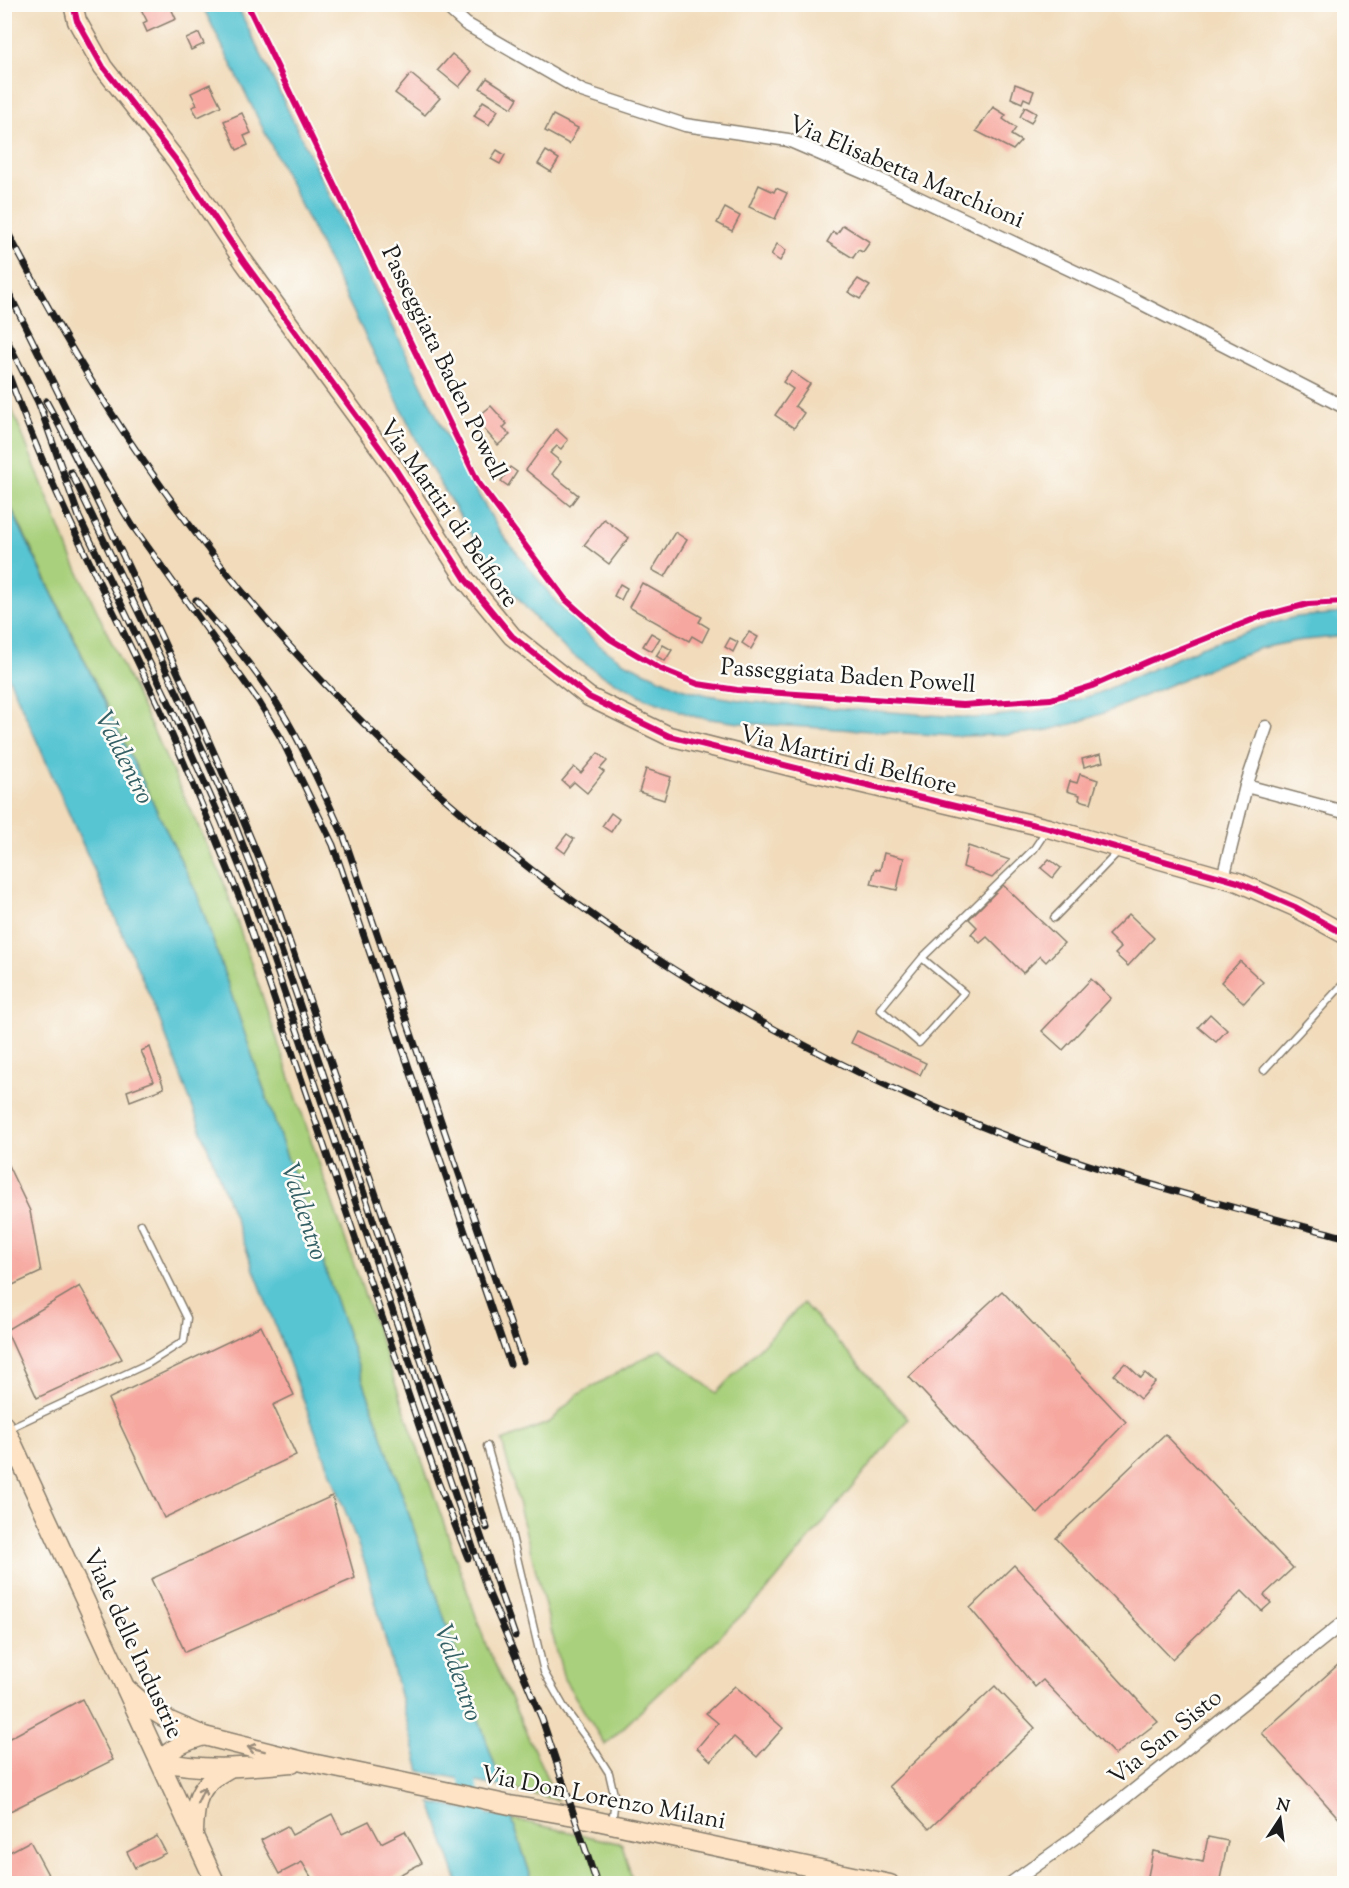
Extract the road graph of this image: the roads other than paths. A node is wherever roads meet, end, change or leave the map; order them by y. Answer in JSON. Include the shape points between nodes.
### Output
{"nodes":[{"id":1,"x":73,"y":4,"type":"edge"},
{"id":2,"x":444,"y":4,"type":"edge"},
{"id":3,"x":1344,"y":407,"type":"edge"},
{"id":4,"x":1266,"y":727,"type":"dead end"},
{"id":5,"x":1246,"y":786,"type":"junction"},
{"id":6,"x":1344,"y":812,"type":"edge"},
{"id":7,"x":1048,"y":828,"type":"junction"},
{"id":8,"x":1121,"y":849,"type":"junction"},
{"id":9,"x":1223,"y":878,"type":"junction"},
{"id":10,"x":1054,"y":918,"type":"dead end"},
{"id":11,"x":1344,"y":934,"type":"edge"},
{"id":12,"x":922,"y":958,"type":"junction"},
{"id":13,"x":1344,"y":983,"type":"edge"},
{"id":14,"x":1264,"y":1070,"type":"dead end"},
{"id":15,"x":141,"y":1224,"type":"dead end"},
{"id":16,"x":6,"y":1427,"type":"edge"},
{"id":17,"x":487,"y":1446,"type":"dead end"},
{"id":18,"x":1344,"y":1622,"type":"edge"},
{"id":19,"x":127,"y":1689,"type":"junction"},
{"id":20,"x":204,"y":1736,"type":"junction"},
{"id":21,"x":160,"y":1761,"type":"junction"},
{"id":22,"x":307,"y":1762,"type":"junction"},
{"id":23,"x":230,"y":1768,"type":"junction"},
{"id":24,"x":612,"y":1824,"type":"junction"},
{"id":25,"x":194,"y":1835,"type":"junction"},
{"id":26,"x":216,"y":1884,"type":"edge"},
{"id":27,"x":890,"y":1884,"type":"edge"},
{"id":28,"x":1010,"y":1884,"type":"edge"}],
"edges":[{"from":1,"to":7,"type":"street","name":"Via Martiri di Belfiore","via":[[77,21],[103,67],[176,160],[243,262],[396,470],[466,580],[512,636],[589,697],[669,735]]},
{"from":2,"to":3,"type":"street","name":"Via Elisabetta Marchioni","via":[[466,24],[582,91],[685,125],[788,140],[1137,301]]},
{"from":4,"to":5,"type":"street"},
{"from":5,"to":6,"type":"street"},
{"from":5,"to":9,"type":"street"},
{"from":7,"to":8,"type":"street","name":"Via Martiri di Belfiore"},
{"from":7,"to":12,"type":"lane","via":[[1034,849]]},
{"from":8,"to":9,"type":"street","name":"Via Martiri di Belfiore"},
{"from":8,"to":10,"type":"lane"},
{"from":9,"to":11,"type":"street","name":"Via Martiri di Belfiore","via":[[1295,907]]},
{"from":12,"to":12,"type":"lane","via":[[880,1009],[920,1043],[964,993]]},
{"from":13,"to":14,"type":"lane"},
{"from":15,"to":16,"type":"lane","via":[[187,1318],[184,1341],[149,1363]]},
{"from":16,"to":19,"type":"street","name":"Viale delle Industrie"},
{"from":17,"to":24,"type":"lane","via":[[544,1672],[609,1773],[615,1799]]},
{"from":18,"to":28,"type":"street","name":"Via San Sisto","via":[[1077,1836]]},
{"from":19,"to":20,"type":"street","name":"Via Don Lorenzo Milani","via":[[150,1709]]},
{"from":19,"to":21,"type":"street","name":"Viale delle Industrie"},
{"from":20,"to":21,"type":"street","via":[[180,1744]]},
{"from":22,"to":20,"type":"street","name":"Via Don Lorenzo Milani","one_way":true},
{"from":21,"to":23,"type":"street","name":"Via Don Lorenzo Milani"},
{"from":21,"to":25,"type":"street","name":"Viale delle Industrie"},
{"from":22,"to":23,"type":"street","name":"Via Don Lorenzo Milani"},
{"from":22,"to":24,"type":"street","name":"Via Don Lorenzo Milani"},
{"from":25,"to":23,"type":"street","one_way":true,"via":[[200,1795],[208,1782]]},
{"from":24,"to":27,"type":"street","name":"Via Don Lorenzo Milani"},
{"from":25,"to":26,"type":"street","name":"Viale delle Industrie"}]}
